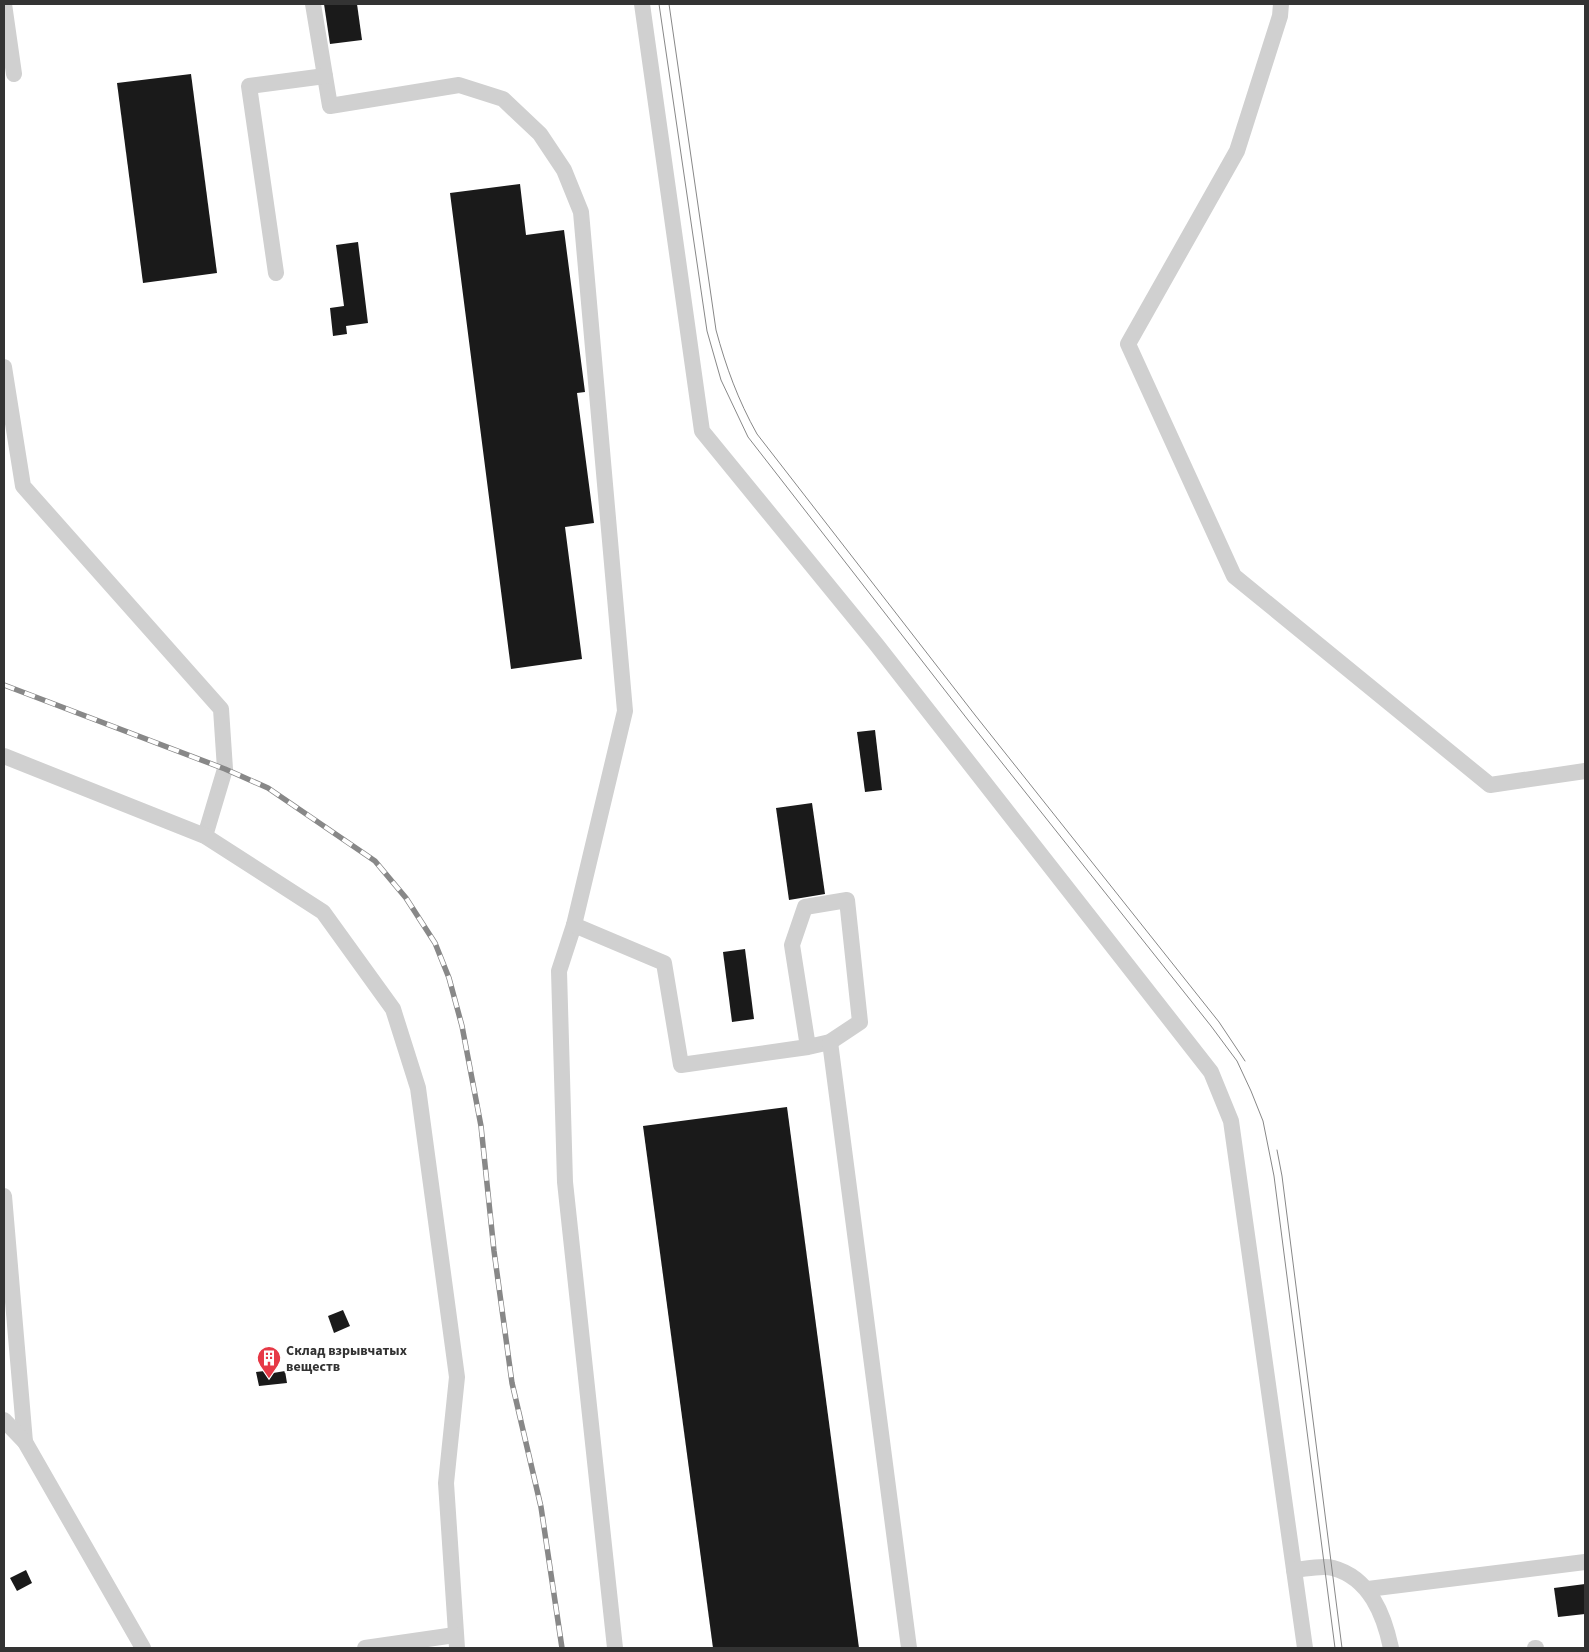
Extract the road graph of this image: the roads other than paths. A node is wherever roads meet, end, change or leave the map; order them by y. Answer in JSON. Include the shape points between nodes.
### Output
{"nodes":[{"id":1,"x":4,"y":4,"type":"edge"},
{"id":2,"x":313,"y":4,"type":"edge"},
{"id":3,"x":642,"y":4,"type":"edge"},
{"id":4,"x":1281,"y":4,"type":"edge"},
{"id":5,"x":14,"y":74,"type":"dead end"},
{"id":6,"x":325,"y":76,"type":"junction"},
{"id":7,"x":276,"y":273,"type":"dead end"},
{"id":8,"x":4,"y":367,"type":"edge"},
{"id":9,"x":4,"y":756,"type":"edge"},
{"id":10,"x":1585,"y":771,"type":"edge"},
{"id":11,"x":205,"y":836,"type":"junction"},
{"id":12,"x":574,"y":925,"type":"junction"},
{"id":13,"x":830,"y":1042,"type":"junction"},
{"id":14,"x":808,"y":1048,"type":"junction"},
{"id":15,"x":4,"y":1196,"type":"edge"},
{"id":16,"x":4,"y":1420,"type":"edge"},
{"id":17,"x":25,"y":1442,"type":"junction"},
{"id":18,"x":1585,"y":1562,"type":"edge"},
{"id":19,"x":1294,"y":1570,"type":"junction"},
{"id":20,"x":1368,"y":1589,"type":"junction"},
{"id":21,"x":456,"y":1642,"type":"edge"},
{"id":22,"x":143,"y":1648,"type":"edge"},
{"id":23,"x":365,"y":1648,"type":"edge"},
{"id":24,"x":615,"y":1648,"type":"edge"},
{"id":25,"x":909,"y":1648,"type":"edge"},
{"id":26,"x":1305,"y":1648,"type":"edge"},
{"id":27,"x":1391,"y":1648,"type":"edge"}],
"edges":[{"from":1,"to":5,"type":"street"},
{"from":2,"to":6,"type":"street"},
{"from":3,"to":19,"type":"street","via":[[702,431],[876,644],[1211,1072],[1231,1121]]},
{"from":4,"to":10,"type":"street","via":[[1237,151],[1128,344],[1234,576],[1490,785]]},
{"from":6,"to":7,"type":"street","via":[[249,86]]},
{"from":6,"to":12,"type":"street","via":[[330,106],[459,85],[503,100],[540,134],[564,170],[580,212],[625,711]]},
{"from":8,"to":11,"type":"street","via":[[23,486],[221,708],[225,769]]},
{"from":9,"to":11,"type":"street"},
{"from":11,"to":21,"type":"street","via":[[323,912],[393,1009],[418,1088],[457,1378],[446,1483]]},
{"from":12,"to":14,"type":"street","via":[[664,963],[680,1065]]},
{"from":12,"to":24,"type":"street","via":[[558,971],[565,1182]]},
{"from":13,"to":14,"type":"street"},
{"from":13,"to":14,"type":"street","via":[[860,1022],[847,900],[804,907],[792,945]]},
{"from":13,"to":25,"type":"street"},
{"from":15,"to":17,"type":"street"},
{"from":16,"to":17,"type":"street"},
{"from":17,"to":22,"type":"street"},
{"from":18,"to":20,"type":"street"},
{"from":19,"to":20,"type":"street","via":[[1332,1567]]},
{"from":19,"to":26,"type":"street"},
{"from":20,"to":27,"type":"street","via":[[1386,1624]]},
{"from":21,"to":23,"type":"street"}]}
